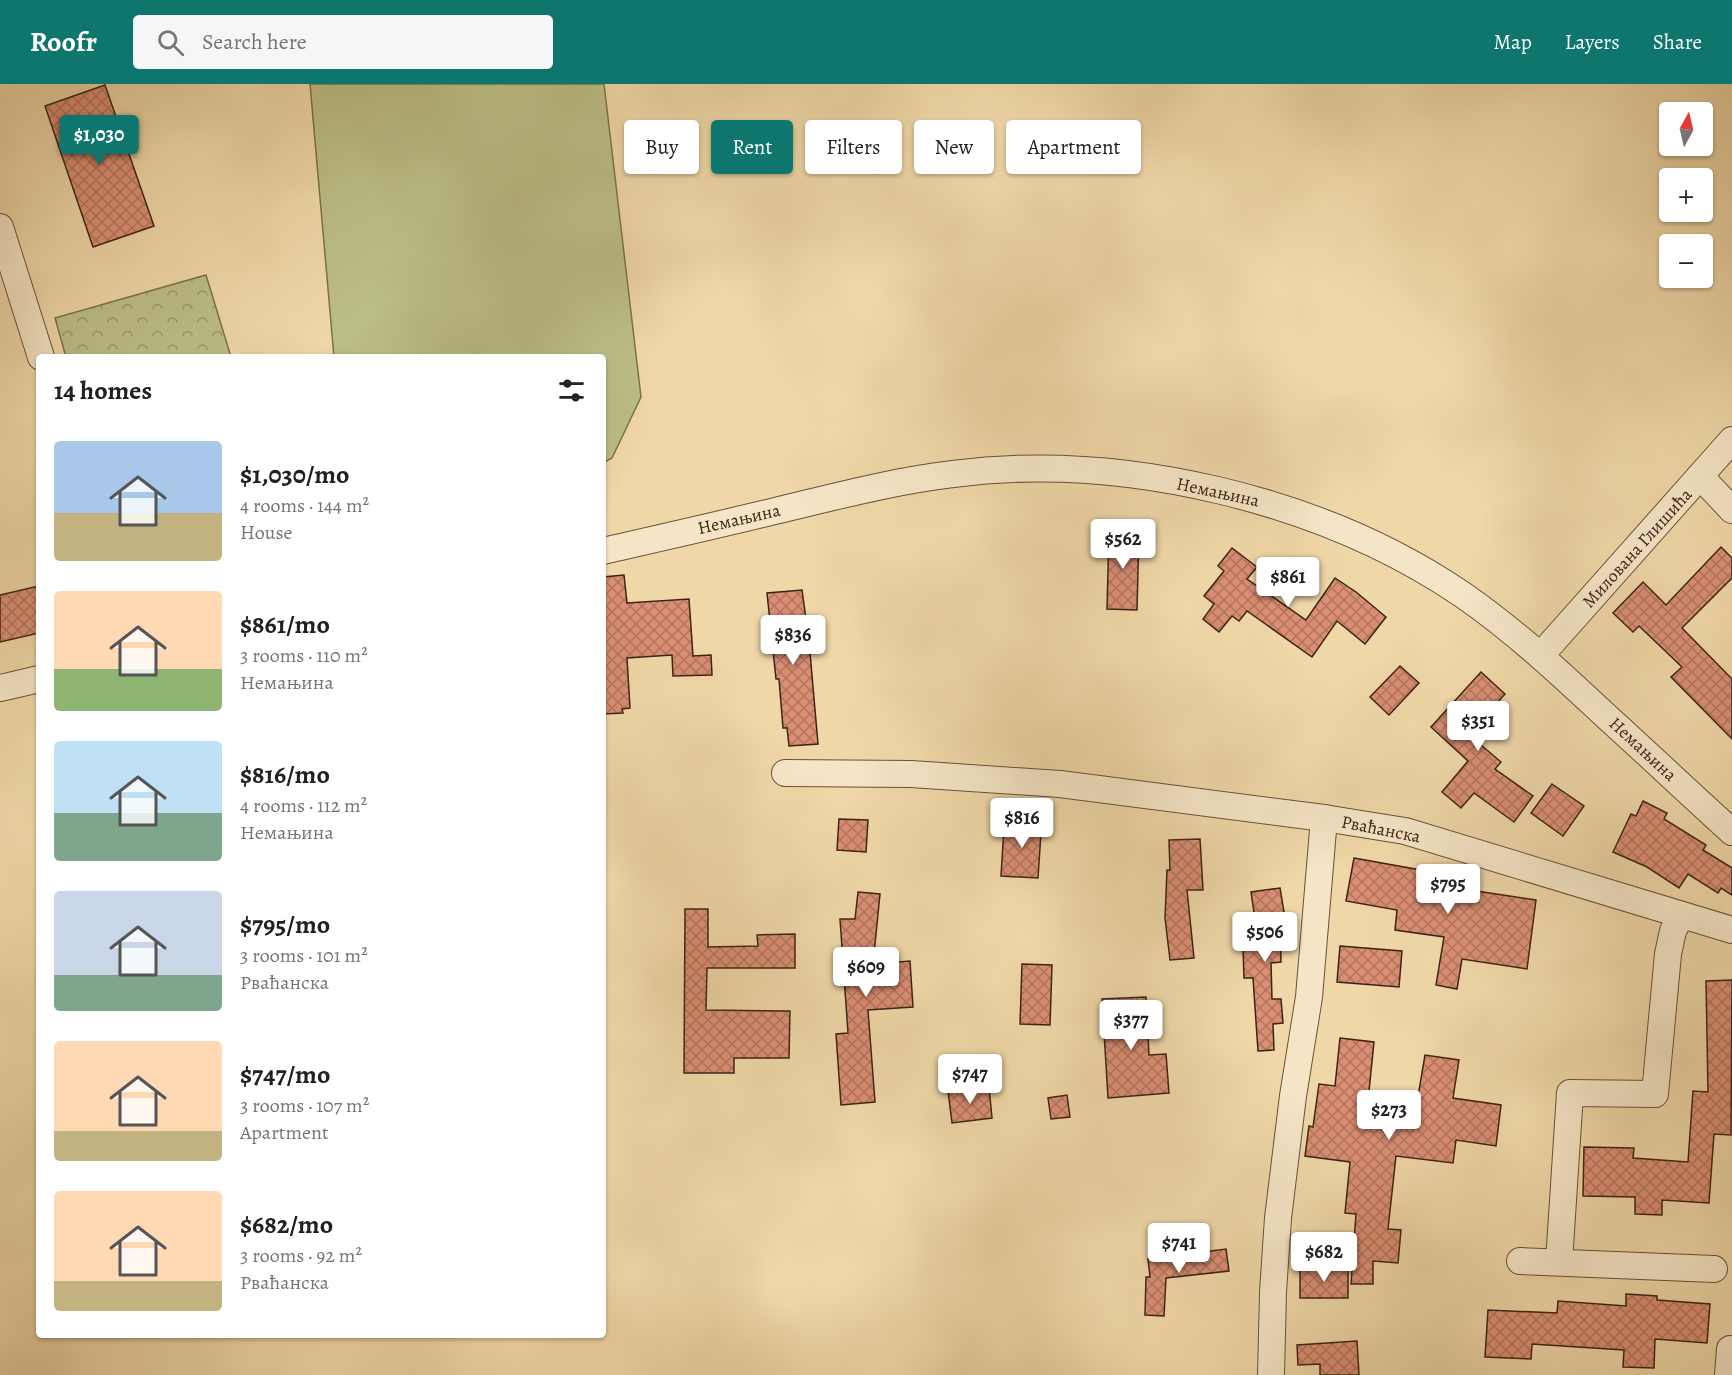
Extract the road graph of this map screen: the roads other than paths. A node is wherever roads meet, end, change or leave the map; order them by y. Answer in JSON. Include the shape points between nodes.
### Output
{"nodes":[{"id":1,"x":0,"y":227,"type":"edge"},
{"id":2,"x":40,"y":354,"type":"edge"},
{"id":3,"x":1732,"y":440,"type":"edge"},
{"id":4,"x":1700,"y":476,"type":"junction"},
{"id":5,"x":1732,"y":510,"type":"edge"},
{"id":6,"x":606,"y":550,"type":"edge"},
{"id":7,"x":1541,"y":656,"type":"junction"},
{"id":8,"x":36,"y":680,"type":"edge"},
{"id":9,"x":0,"y":688,"type":"edge"},
{"id":10,"x":785,"y":773,"type":"dead end"},
{"id":11,"x":1324,"y":818,"type":"junction"},
{"id":12,"x":1732,"y":832,"type":"edge"},
{"id":13,"x":1681,"y":915,"type":"junction"},
{"id":14,"x":1732,"y":930,"type":"edge"},
{"id":15,"x":1520,"y":1261,"type":"dead end"},
{"id":16,"x":1559,"y":1263,"type":"junction"},
{"id":17,"x":1714,"y":1269,"type":"dead end"},
{"id":18,"x":1730,"y":1349,"type":"dead end"},
{"id":19,"x":1271,"y":1375,"type":"edge"},
{"id":20,"x":1728,"y":1375,"type":"edge"}],
"edges":[{"from":1,"to":2,"type":"street"},
{"from":3,"to":4,"type":"street","name":"Милована Глишића"},
{"from":4,"to":5,"type":"street"},
{"from":4,"to":7,"type":"street","name":"Милована Глишића"},
{"from":6,"to":7,"type":"street","name":"Немањина","via":[[887,484],[952,474],[1028,469],[1085,471],[1214,489],[1330,525],[1406,561],[1463,596]]},
{"from":7,"to":12,"type":"street","name":"Немањина"},
{"from":8,"to":9,"type":"street"},
{"from":10,"to":11,"type":"street","via":[[911,774],[1060,784]]},
{"from":11,"to":13,"type":"street","name":"Рваћанска","via":[[1405,831]]},
{"from":11,"to":19,"type":"street","name":"Рваћанска","via":[[1309,997],[1278,1218]]},
{"from":13,"to":14,"type":"street","name":"Рваћанска"},
{"from":13,"to":16,"type":"street","via":[[1668,954],[1654,1094],[1570,1093]]},
{"from":15,"to":16,"type":"street"},
{"from":16,"to":17,"type":"street"},
{"from":18,"to":20,"type":"street"}]}
